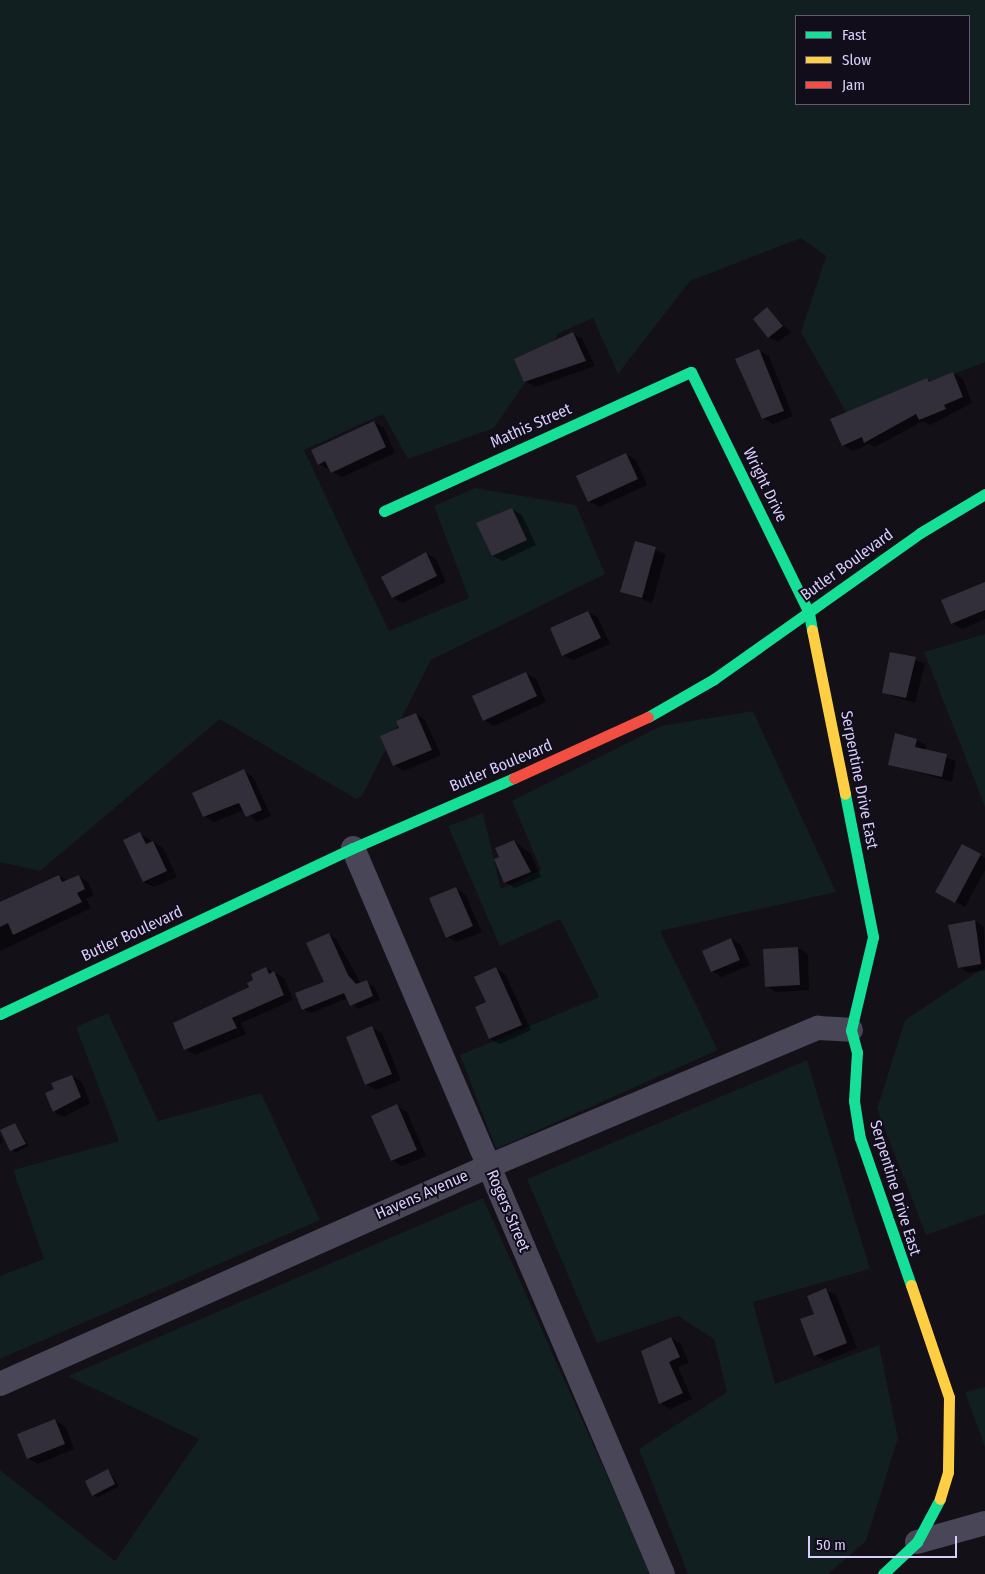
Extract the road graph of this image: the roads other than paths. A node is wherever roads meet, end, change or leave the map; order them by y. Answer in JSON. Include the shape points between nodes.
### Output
{"nodes":[{"id":1,"x":691,"y":372,"type":"joint"},
{"id":2,"x":985,"y":494,"type":"edge"},
{"id":3,"x":384,"y":511,"type":"dead end"},
{"id":4,"x":809,"y":613,"type":"junction"},
{"id":5,"x":352,"y":848,"type":"junction"},
{"id":6,"x":0,"y":1014,"type":"edge"},
{"id":7,"x":851,"y":1030,"type":"junction"},
{"id":8,"x":489,"y":1166,"type":"junction"},
{"id":9,"x":0,"y":1384,"type":"edge"},
{"id":10,"x":985,"y":1522,"type":"edge"},
{"id":11,"x":917,"y":1542,"type":"junction"},
{"id":12,"x":663,"y":1574,"type":"edge"},
{"id":13,"x":884,"y":1574,"type":"edge"}],
"edges":[{"from":1,"to":3,"type":"street","name":"Mathis Street"},
{"from":1,"to":4,"type":"street","name":"Wright Drive"},
{"from":2,"to":4,"type":"street","name":"Butler Boulevard","via":[[920,533]]},
{"from":4,"to":5,"type":"street","name":"Butler Boulevard","via":[[714,679],[623,731]]},
{"from":4,"to":7,"type":"street","name":"Serpentine Drive East","via":[[872,930]]},
{"from":5,"to":6,"type":"street","name":"Butler Boulevard"},
{"from":5,"to":8,"type":"street","name":"Rogers Street"},
{"from":7,"to":8,"type":"street","name":"Havens Avenue","via":[[818,1028]]},
{"from":7,"to":11,"type":"street","name":"Serpentine Drive East","via":[[857,1052],[854,1101],[860,1138],[949,1396],[948,1472],[937,1509]]},
{"from":8,"to":9,"type":"street","name":"Havens Avenue"},
{"from":8,"to":12,"type":"street","name":"Rogers Street"},
{"from":10,"to":11,"type":"street"},
{"from":11,"to":13,"type":"street","name":"Serpentine Drive East"}]}
